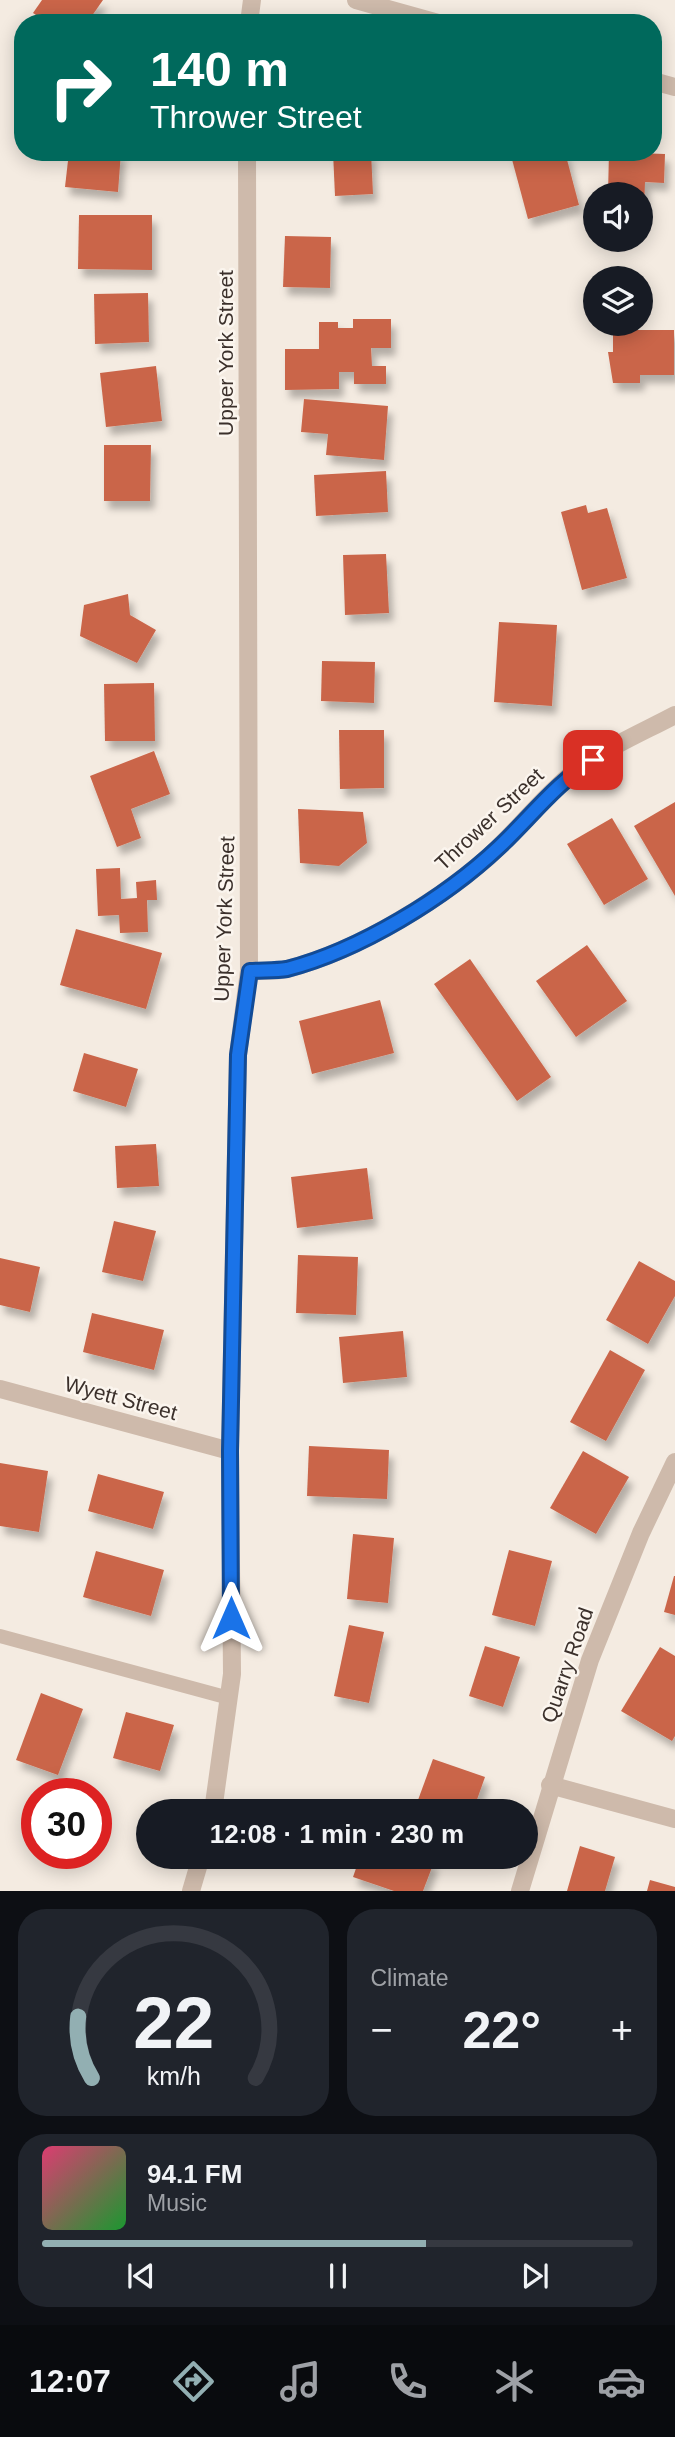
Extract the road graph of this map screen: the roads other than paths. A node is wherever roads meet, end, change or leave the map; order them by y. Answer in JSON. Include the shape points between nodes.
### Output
{"nodes":[{"id":1,"x":356,"y":0,"type":"edge"},
{"id":2,"x":406,"y":14,"type":"edge"},
{"id":3,"x":247,"y":161,"type":"edge"},
{"id":4,"x":675,"y":715,"type":"edge"},
{"id":5,"x":250,"y":971,"type":"junction"},
{"id":6,"x":0,"y":1389,"type":"edge"},
{"id":7,"x":230,"y":1451,"type":"junction"},
{"id":8,"x":675,"y":1462,"type":"edge"},
{"id":9,"x":0,"y":1636,"type":"edge"},
{"id":10,"x":229,"y":1698,"type":"junction"},
{"id":11,"x":550,"y":1785,"type":"junction"},
{"id":12,"x":215,"y":1799,"type":"edge"},
{"id":13,"x":675,"y":1819,"type":"edge"},
{"id":14,"x":197,"y":1869,"type":"edge"},
{"id":15,"x":191,"y":1891,"type":"edge"},
{"id":16,"x":520,"y":1891,"type":"edge"}],
"edges":[{"from":1,"to":2,"type":"street"},
{"from":3,"to":5,"type":"street","name":"Upper York Street"},
{"from":4,"to":5,"type":"street","name":"Thrower Street","via":[[575,771],[452,887],[323,957],[286,969]]},
{"from":5,"to":7,"type":"street","name":"Upper York Street","via":[[238,1055]]},
{"from":6,"to":7,"type":"street","name":"Wyett Street"},
{"from":7,"to":10,"type":"street","name":"Upper York Street"},
{"from":8,"to":11,"type":"street","name":"Quarry Road","via":[[590,1660]]},
{"from":9,"to":10,"type":"lane"},
{"from":10,"to":12,"type":"street","name":"Upper York Street"},
{"from":11,"to":13,"type":"street"},
{"from":11,"to":16,"type":"street","name":"Quarry Road"},
{"from":14,"to":15,"type":"street"}]}
